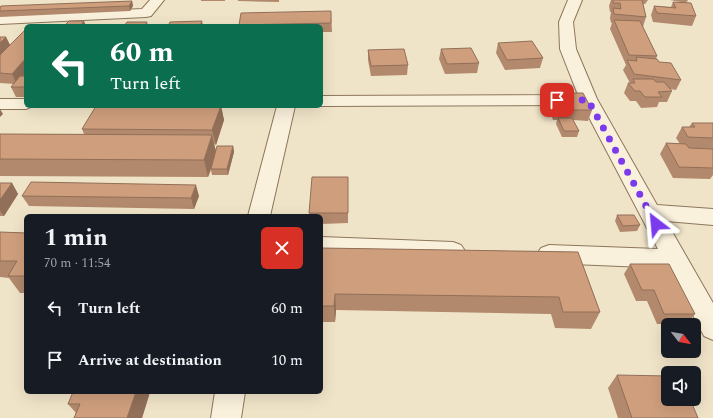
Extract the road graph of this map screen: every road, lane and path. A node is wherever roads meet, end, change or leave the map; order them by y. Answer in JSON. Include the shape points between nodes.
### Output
{"nodes":[{"id":1,"x":157,"y":0,"type":"edge"},
{"id":2,"x":575,"y":0,"type":"edge"},
{"id":3,"x":0,"y":20,"type":"edge"},
{"id":4,"x":588,"y":100,"type":"junction"},
{"id":5,"x":323,"y":101,"type":"edge"},
{"id":6,"x":0,"y":104,"type":"edge"},
{"id":7,"x":24,"y":104,"type":"edge"},
{"id":8,"x":286,"y":108,"type":"edge"},
{"id":9,"x":650,"y":212,"type":"junction"},
{"id":10,"x":259,"y":214,"type":"edge"},
{"id":11,"x":713,"y":217,"type":"edge"},
{"id":12,"x":323,"y":246,"type":"edge"},
{"id":13,"x":471,"y":251,"type":"edge"},
{"id":14,"x":526,"y":253,"type":"edge"},
{"id":15,"x":676,"y":258,"type":"junction"},
{"id":16,"x":713,"y":328,"type":"edge"},
{"id":17,"x":230,"y":394,"type":"edge"},
{"id":18,"x":226,"y":418,"type":"edge"}],
"edges":[{"from":1,"to":3,"type":"street","via":[[146,13]]},
{"from":2,"to":4,"type":"street","via":[[566,22],[568,49]]},
{"from":4,"to":5,"type":"street"},
{"from":4,"to":9,"type":"street"},
{"from":6,"to":7,"type":"street"},
{"from":8,"to":10,"type":"street"},
{"from":9,"to":11,"type":"street"},
{"from":9,"to":15,"type":"street"},
{"from":12,"to":13,"type":"street"},
{"from":14,"to":15,"type":"street"},
{"from":15,"to":16,"type":"street"},
{"from":17,"to":18,"type":"street"}]}
